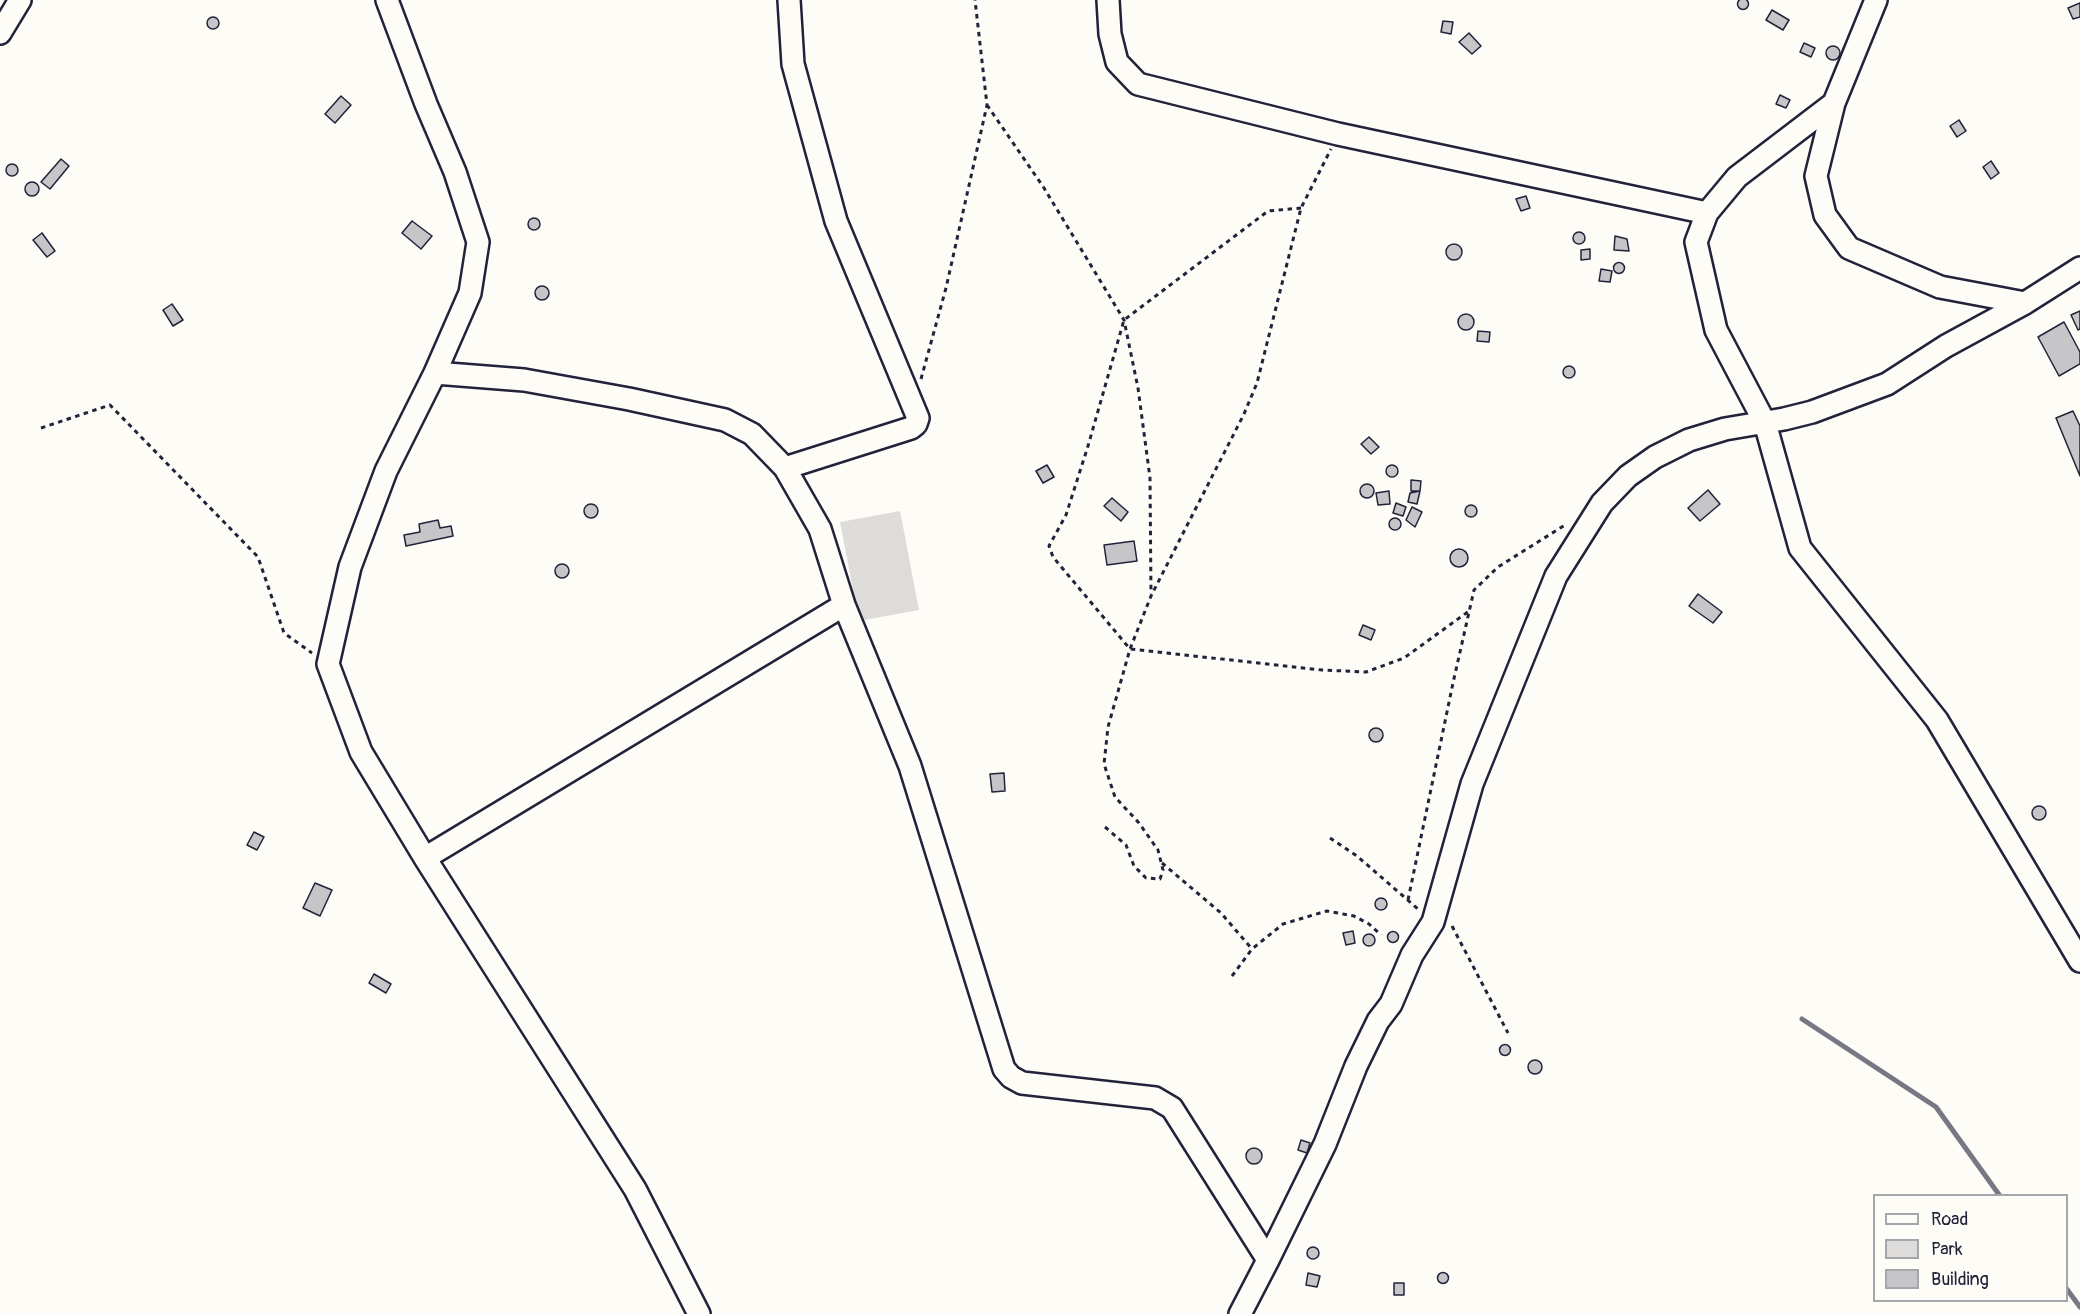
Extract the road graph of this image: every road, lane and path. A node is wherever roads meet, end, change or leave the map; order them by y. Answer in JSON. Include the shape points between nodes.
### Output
{"nodes":[{"id":1,"x":20,"y":0,"type":"edge"},
{"id":2,"x":387,"y":0,"type":"edge"},
{"id":3,"x":789,"y":0,"type":"edge"},
{"id":4,"x":975,"y":0,"type":"edge"},
{"id":5,"x":1108,"y":0,"type":"edge"},
{"id":6,"x":1876,"y":0,"type":"edge"},
{"id":7,"x":0,"y":33,"type":"edge"},
{"id":8,"x":1834,"y":103,"type":"junction"},
{"id":9,"x":987,"y":105,"type":"junction"},
{"id":10,"x":1338,"y":134,"type":"junction"},
{"id":11,"x":1301,"y":208,"type":"junction"},
{"id":12,"x":1707,"y":213,"type":"junction"},
{"id":13,"x":2080,"y":268,"type":"edge"},
{"id":14,"x":2025,"y":303,"type":"junction"},
{"id":15,"x":1124,"y":320,"type":"junction"},
{"id":16,"x":435,"y":373,"type":"junction"},
{"id":17,"x":914,"y":407,"type":"junction"},
{"id":18,"x":1765,"y":423,"type":"junction"},
{"id":19,"x":41,"y":428,"type":"dead end"},
{"id":20,"x":785,"y":468,"type":"junction"},
{"id":21,"x":1572,"y":521,"type":"dead end"},
{"id":22,"x":1151,"y":596,"type":"junction"},
{"id":23,"x":844,"y":605,"type":"junction"},
{"id":24,"x":1469,"y":611,"type":"junction"},
{"id":25,"x":1130,"y":649,"type":"junction"},
{"id":26,"x":328,"y":664,"type":"junction"},
{"id":27,"x":1105,"y":827,"type":"dead end"},
{"id":28,"x":1330,"y":838,"type":"dead end"},
{"id":29,"x":425,"y":858,"type":"junction"},
{"id":30,"x":1161,"y":862,"type":"junction"},
{"id":31,"x":1408,"y":900,"type":"junction"},
{"id":32,"x":1439,"y":901,"type":"junction"},
{"id":33,"x":1433,"y":922,"type":"junction"},
{"id":34,"x":1382,"y":935,"type":"dead end"},
{"id":35,"x":1252,"y":949,"type":"junction"},
{"id":36,"x":2080,"y":961,"type":"edge"},
{"id":37,"x":1232,"y":976,"type":"dead end"},
{"id":38,"x":1508,"y":1033,"type":"dead end"},
{"id":39,"x":1268,"y":1260,"type":"junction"},
{"id":40,"x":699,"y":1314,"type":"edge"},
{"id":41,"x":1240,"y":1314,"type":"edge"}],
"edges":[{"from":1,"to":7,"type":"street"},
{"from":2,"to":16,"type":"street","via":[[455,172],[478,242],[470,293]]},
{"from":3,"to":17,"type":"street","via":[[793,64],[836,221]]},
{"from":4,"to":9,"type":"path"},
{"from":5,"to":10,"type":"street","via":[[1117,62],[1138,84]]},
{"from":6,"to":8,"type":"street"},
{"from":8,"to":12,"type":"street","via":[[1737,177]]},
{"from":8,"to":14,"type":"street","via":[[1816,176],[1826,215],[1848,248],[1940,287]]},
{"from":9,"to":15,"type":"path","via":[[1044,188]]},
{"from":9,"to":17,"type":"path","via":[[946,288]]},
{"from":10,"to":11,"type":"path"},
{"from":10,"to":12,"type":"street"},
{"from":11,"to":15,"type":"path","via":[[1268,211]]},
{"from":11,"to":22,"type":"path","via":[[1257,383]]},
{"from":12,"to":18,"type":"street","via":[[1696,242],[1716,330]]},
{"from":13,"to":14,"type":"street"},
{"from":14,"to":18,"type":"street","via":[[1887,384],[1812,412]]},
{"from":15,"to":22,"type":"path","via":[[1150,478]]},
{"from":15,"to":25,"type":"path","via":[[1066,515],[1050,546],[1053,557]]},
{"from":16,"to":20,"type":"street","via":[[524,380],[725,420],[752,434]]},
{"from":16,"to":26,"type":"street","via":[[386,471],[350,567]]},
{"from":17,"to":20,"type":"street","via":[[918,418],[911,428]]},
{"from":18,"to":32,"type":"street","via":[[1725,429],[1664,452],[1628,476],[1602,503],[1556,576],[1472,784]]},
{"from":18,"to":36,"type":"street","via":[[1800,548],[1937,720]]},
{"from":19,"to":26,"type":"path","via":[[110,405],[258,557],[284,633]]},
{"from":20,"to":23,"type":"street","via":[[820,530]]},
{"from":21,"to":24,"type":"path","via":[[1498,567],[1474,590]]},
{"from":22,"to":25,"type":"path"},
{"from":23,"to":29,"type":"street"},
{"from":23,"to":39,"type":"street","via":[[910,766],[1004,1069],[1022,1083],[1155,1098],[1172,1108]]},
{"from":24,"to":25,"type":"path","via":[[1404,658],[1366,672]]},
{"from":24,"to":31,"type":"path"},
{"from":25,"to":30,"type":"path","via":[[1108,727],[1104,764],[1115,797],[1139,823],[1158,850]]},
{"from":26,"to":29,"type":"street","via":[[361,752]]},
{"from":27,"to":30,"type":"path","via":[[1126,845],[1134,866],[1146,878],[1160,879]]},
{"from":28,"to":31,"type":"path"},
{"from":29,"to":40,"type":"street","via":[[635,1189]]},
{"from":30,"to":35,"type":"path","via":[[1221,913]]},
{"from":31,"to":33,"type":"path"},
{"from":32,"to":33,"type":"street"},
{"from":32,"to":38,"type":"path"},
{"from":33,"to":39,"type":"street","via":[[1378,1020],[1325,1144]]},
{"from":34,"to":35,"type":"path","via":[[1354,916],[1327,911],[1283,924]]},
{"from":35,"to":37,"type":"path"},
{"from":39,"to":41,"type":"street"}]}
